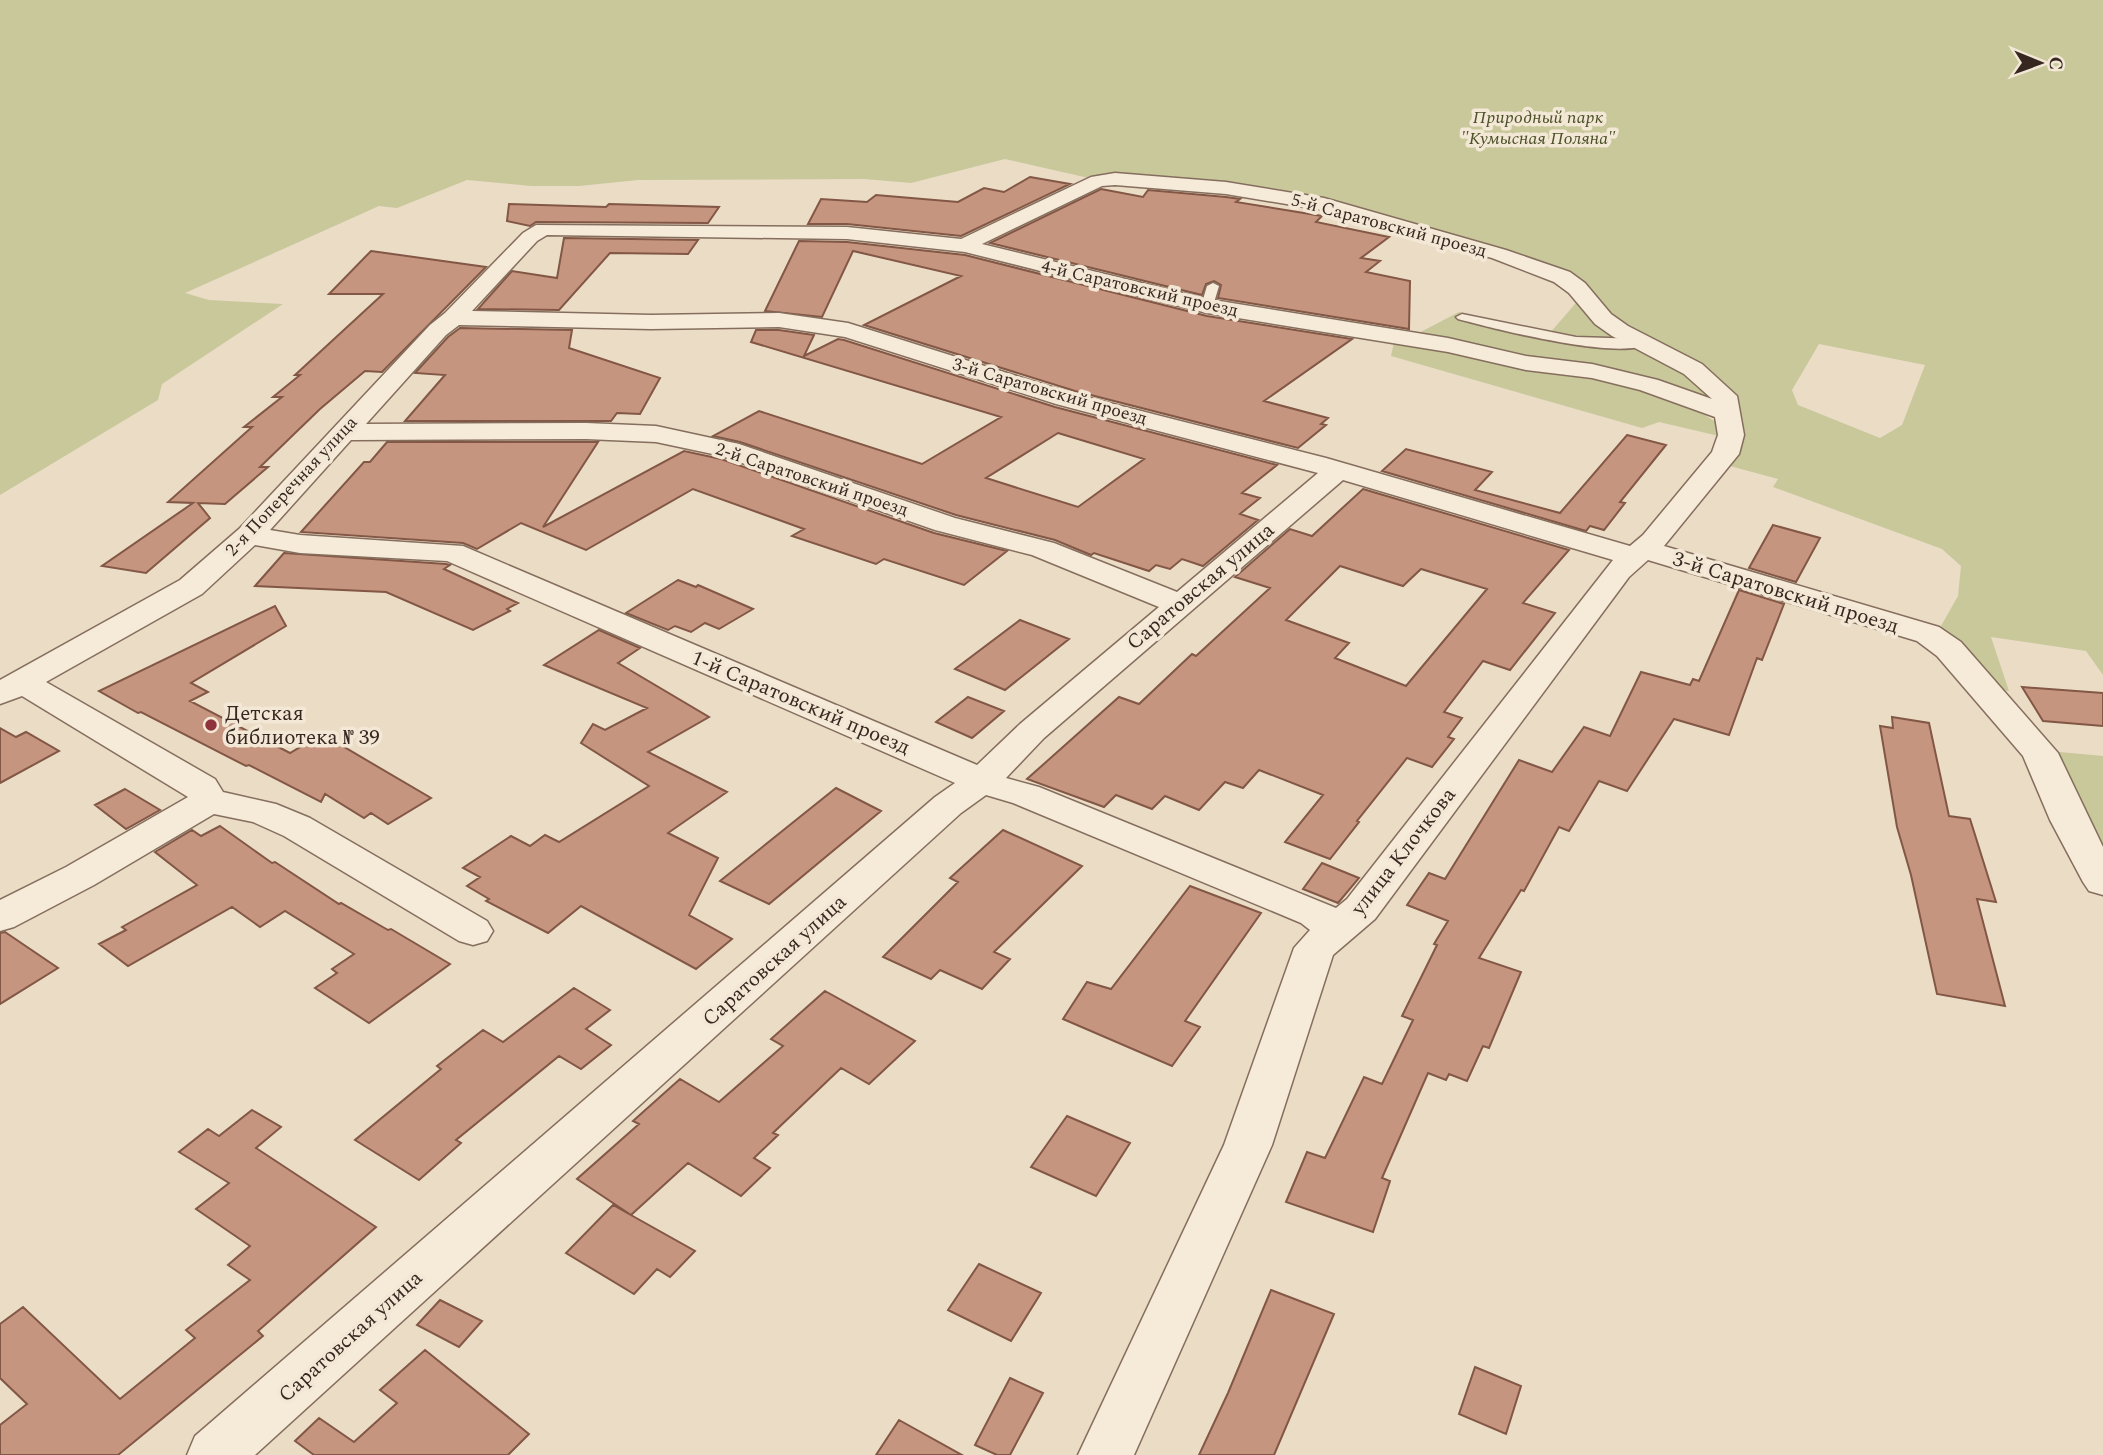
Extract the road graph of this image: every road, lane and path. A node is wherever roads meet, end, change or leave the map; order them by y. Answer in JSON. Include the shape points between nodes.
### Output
{"nodes":[{"id":1,"x":543,"y":229,"type":"joint"},
{"id":2,"x":965,"y":246,"type":"junction"},
{"id":3,"x":1462,"y":317,"type":"dead end"},
{"id":4,"x":453,"y":318,"type":"junction"},
{"id":5,"x":1642,"y":343,"type":"junction"},
{"id":6,"x":1728,"y":413,"type":"junction"},
{"id":7,"x":343,"y":432,"type":"junction"},
{"id":8,"x":1337,"y":471,"type":"junction"},
{"id":9,"x":249,"y":535,"type":"junction"},
{"id":10,"x":1639,"y":554,"type":"junction"},
{"id":11,"x":1182,"y":605,"type":"junction"},
{"id":12,"x":13,"y":688,"type":"edge"},
{"id":13,"x":981,"y":782,"type":"junction"},
{"id":14,"x":209,"y":802,"type":"junction"},
{"id":15,"x":2103,"y":882,"type":"edge"},
{"id":16,"x":0,"y":917,"type":"edge"},
{"id":17,"x":1337,"y":929,"type":"junction"},
{"id":18,"x":473,"y":931,"type":"dead end"},
{"id":19,"x":215,"y":1455,"type":"edge"},
{"id":20,"x":1106,"y":1455,"type":"edge"}],
"edges":[{"from":1,"to":2,"type":"street","name":"4-й Саратовский проезд","via":[[847,233]]},
{"from":1,"to":4,"type":"street","name":"2-я Поперечная улица"},
{"from":2,"to":5,"type":"street","name":"5-й Саратовский проезд","via":[[1097,181],[1144,180],[1226,188],[1324,204],[1499,254],[1562,277],[1603,319]]},
{"from":2,"to":6,"type":"street","name":"4-й Саратовский проезд","via":[[1526,363],[1592,371]]},
{"from":3,"to":5,"type":"lane","via":[[1558,338]]},
{"from":4,"to":7,"type":"street","name":"2-я Поперечная улица"},
{"from":4,"to":8,"type":"street","name":"3-й Саратовский проезд","via":[[757,319],[848,330],[1065,399]]},
{"from":5,"to":6,"type":"street","name":"5-й Саратовский проезд","via":[[1693,369],[1724,396]]},
{"from":6,"to":10,"type":"street","name":"улица Клочкова","via":[[1731,435],[1725,454]]},
{"from":7,"to":9,"type":"street","name":"2-я Поперечная улица"},
{"from":7,"to":11,"type":"street","name":"2-й Саратовский проезд","via":[[656,434],[729,450],[945,524],[1043,549]]},
{"from":8,"to":10,"type":"street","name":"3-й Саратовский проезд"},
{"from":8,"to":11,"type":"street","name":"Саратовская улица"},
{"from":9,"to":12,"type":"street","name":"2-я Поперечная улица","via":[[191,587]]},
{"from":9,"to":13,"type":"street","name":"1-й Саратовский проезд","via":[[300,544],[452,552]]},
{"from":10,"to":15,"type":"street","name":"3-й Саратовский проезд","via":[[1928,634],[1949,649],[2040,752],[2069,820]]},
{"from":10,"to":17,"type":"street","name":"улица Клочкова","via":[[1618,571],[1361,909]]},
{"from":11,"to":13,"type":"street","name":"Саратовская улица","via":[[1032,731]]},
{"from":12,"to":14,"type":"street","via":[[43,696],[202,787]]},
{"from":13,"to":17,"type":"street","name":"1-й Саратовский проезд","via":[[1026,795],[1315,913]]},
{"from":13,"to":19,"type":"street","name":"Саратовская улица","via":[[948,805]]},
{"from":14,"to":16,"type":"street"},
{"from":14,"to":18,"type":"street","via":[[263,812],[297,827]]},
{"from":17,"to":20,"type":"street","name":"улица Клочкова","via":[[1315,948],[1248,1145]]}]}
